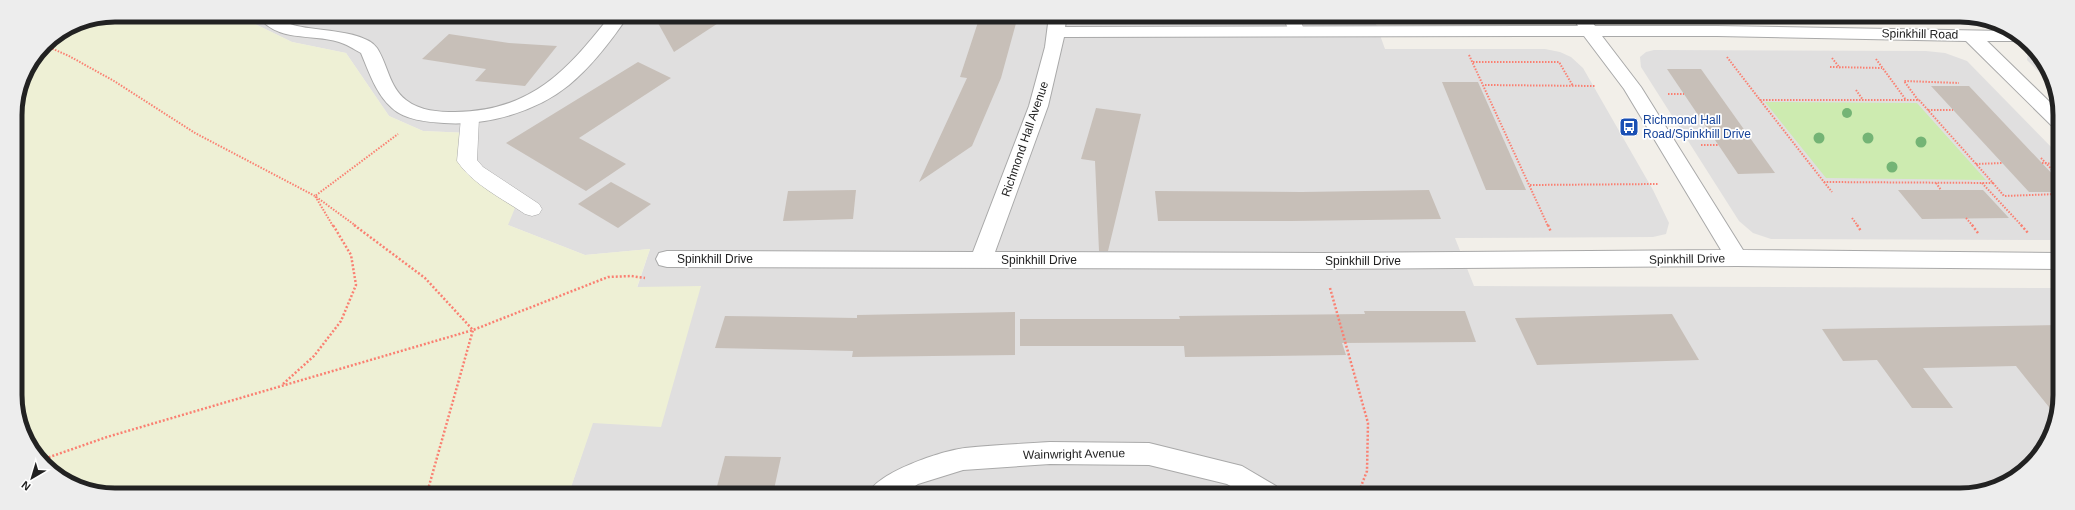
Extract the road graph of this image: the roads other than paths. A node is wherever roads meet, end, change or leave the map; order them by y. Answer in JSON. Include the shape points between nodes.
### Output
{"nodes":[{"id":1,"x":271,"y":22,"type":"edge"},
{"id":2,"x":614,"y":22,"type":"edge"},
{"id":3,"x":1294,"y":23,"type":"edge"},
{"id":4,"x":1058,"y":24,"type":"edge"},
{"id":5,"x":1585,"y":24,"type":"edge"},
{"id":6,"x":1971,"y":35,"type":"junction"},
{"id":7,"x":2008,"y":36,"type":"edge"},
{"id":8,"x":2053,"y":116,"type":"edge"},
{"id":9,"x":470,"y":118,"type":"junction"},
{"id":10,"x":532,"y":209,"type":"dead end"},
{"id":11,"x":1737,"y":258,"type":"junction"},
{"id":12,"x":668,"y":259,"type":"road end"},
{"id":13,"x":984,"y":260,"type":"junction"},
{"id":14,"x":2053,"y":261,"type":"edge"},
{"id":15,"x":890,"y":488,"type":"edge"},
{"id":16,"x":1257,"y":488,"type":"edge"}],
"edges":[{"from":1,"to":9,"type":"street","via":[[287,30],[341,37],[369,50],[389,94],[400,105],[416,113],[435,117]]},
{"from":2,"to":9,"type":"street","via":[[583,62],[551,91],[534,100]]},
{"from":3,"to":4,"type":"street","name":"Spinkhill Road"},
{"from":3,"to":5,"type":"street","name":"Spinkhill Road"},
{"from":4,"to":13,"type":"street","name":"Richmond Hall Avenue","via":[[1043,95],[984,251]]},
{"from":5,"to":6,"type":"street","name":"Spinkhill Road","via":[[1717,31]]},
{"from":5,"to":11,"type":"street","via":[[1632,87]]},
{"from":6,"to":7,"type":"street","name":"Spinkhill Road"},
{"from":6,"to":8,"type":"street"},
{"from":9,"to":10,"type":"lane","via":[[467,161],[476,171]]},
{"from":11,"to":13,"type":"street","name":"Spinkhill Drive"},
{"from":11,"to":14,"type":"street","name":"Spinkhill Drive"},
{"from":12,"to":13,"type":"street","name":"Spinkhill Drive"},
{"from":15,"to":16,"type":"street","name":"Wainwright Avenue","via":[[910,475],[964,459],[1050,453],[1149,454],[1234,474]]}]}
